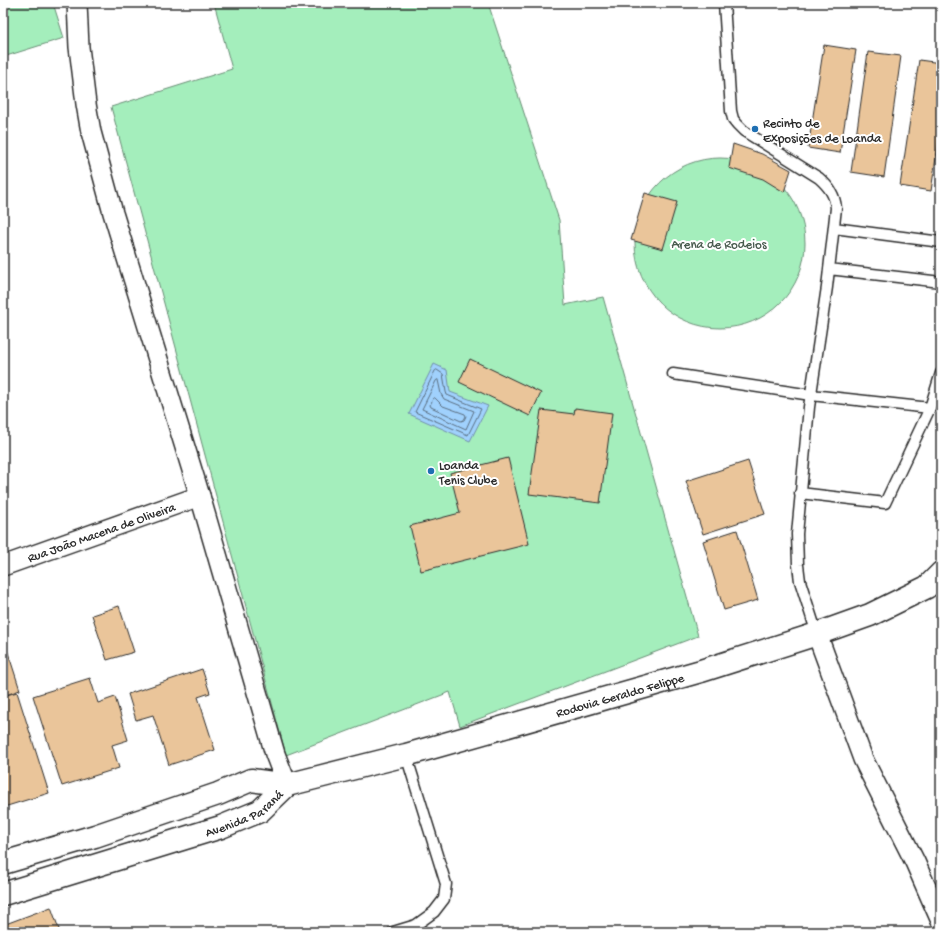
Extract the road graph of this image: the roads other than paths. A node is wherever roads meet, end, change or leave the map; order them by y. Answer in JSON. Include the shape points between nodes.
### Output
{"nodes":[{"id":1,"x":77,"y":3,"type":"edge"},
{"id":2,"x":724,"y":3,"type":"edge"},
{"id":3,"x":834,"y":228,"type":"junction"},
{"id":4,"x":941,"y":242,"type":"edge"},
{"id":5,"x":829,"y":269,"type":"junction"},
{"id":6,"x":941,"y":282,"type":"edge"},
{"id":7,"x":941,"y":373,"type":"edge"},
{"id":8,"x":673,"y":374,"type":"dead end"},
{"id":9,"x":811,"y":395,"type":"junction"},
{"id":10,"x":930,"y":408,"type":"junction"},
{"id":11,"x":800,"y":493,"type":"junction"},
{"id":12,"x":200,"y":496,"type":"junction"},
{"id":13,"x":3,"y":566,"type":"edge"},
{"id":14,"x":941,"y":573,"type":"edge"},
{"id":15,"x":817,"y":634,"type":"junction"},
{"id":16,"x":406,"y":755,"type":"junction"},
{"id":17,"x":287,"y":785,"type":"junction"},
{"id":18,"x":149,"y":818,"type":"junction"},
{"id":19,"x":95,"y":836,"type":"junction"},
{"id":20,"x":158,"y":847,"type":"junction"},
{"id":21,"x":3,"y":863,"type":"edge"},
{"id":22,"x":103,"y":864,"type":"junction"},
{"id":23,"x":3,"y":894,"type":"edge"},
{"id":24,"x":941,"y":921,"type":"edge"},
{"id":25,"x":393,"y":932,"type":"edge"}],
"edges":[{"from":1,"to":12,"type":"street","via":[[79,47],[91,132],[113,213]]},
{"from":2,"to":3,"type":"lane","via":[[733,119],[744,131],[789,158],[830,188],[836,208]]},
{"from":3,"to":4,"type":"lane"},
{"from":3,"to":5,"type":"lane"},
{"from":5,"to":6,"type":"lane"},
{"from":5,"to":9,"type":"lane"},
{"from":7,"to":10,"type":"lane"},
{"from":8,"to":9,"type":"lane"},
{"from":9,"to":10,"type":"lane"},
{"from":9,"to":11,"type":"lane"},
{"from":10,"to":11,"type":"lane","via":[[884,503]]},
{"from":11,"to":15,"type":"lane","via":[[798,566],[800,581]]},
{"from":12,"to":13,"type":"street","name":"Rua João Macena de Oliveira"},
{"from":12,"to":17,"type":"street","via":[[273,747]]},
{"from":14,"to":15,"type":"main road","name":"Rodovia Geraldo Felippe","via":[[927,586],[870,615]]},
{"from":15,"to":16,"type":"main road","name":"Rodovia Geraldo Felippe","via":[[701,671]]},
{"from":15,"to":24,"type":"street","via":[[863,759],[915,862]]},
{"from":16,"to":17,"type":"main road","name":"Rodovia Geraldo Felippe"},
{"from":16,"to":25,"type":"lane","via":[[446,884],[444,899],[434,912],[416,925]]},
{"from":17,"to":18,"type":"main road","name":"Avenida Paraná","via":[[251,780]]},
{"from":17,"to":20,"type":"main road","name":"Avenida Paraná","via":[[260,812]]},
{"from":18,"to":19,"type":"main road","name":"Avenida Paraná"},
{"from":18,"to":20,"type":"main road"},
{"from":19,"to":21,"type":"main road","name":"Avenida Paraná"},
{"from":19,"to":22,"type":"main road"},
{"from":20,"to":22,"type":"main road","name":"Avenida Paraná"},
{"from":22,"to":23,"type":"main road","name":"Avenida Paraná"}]}
